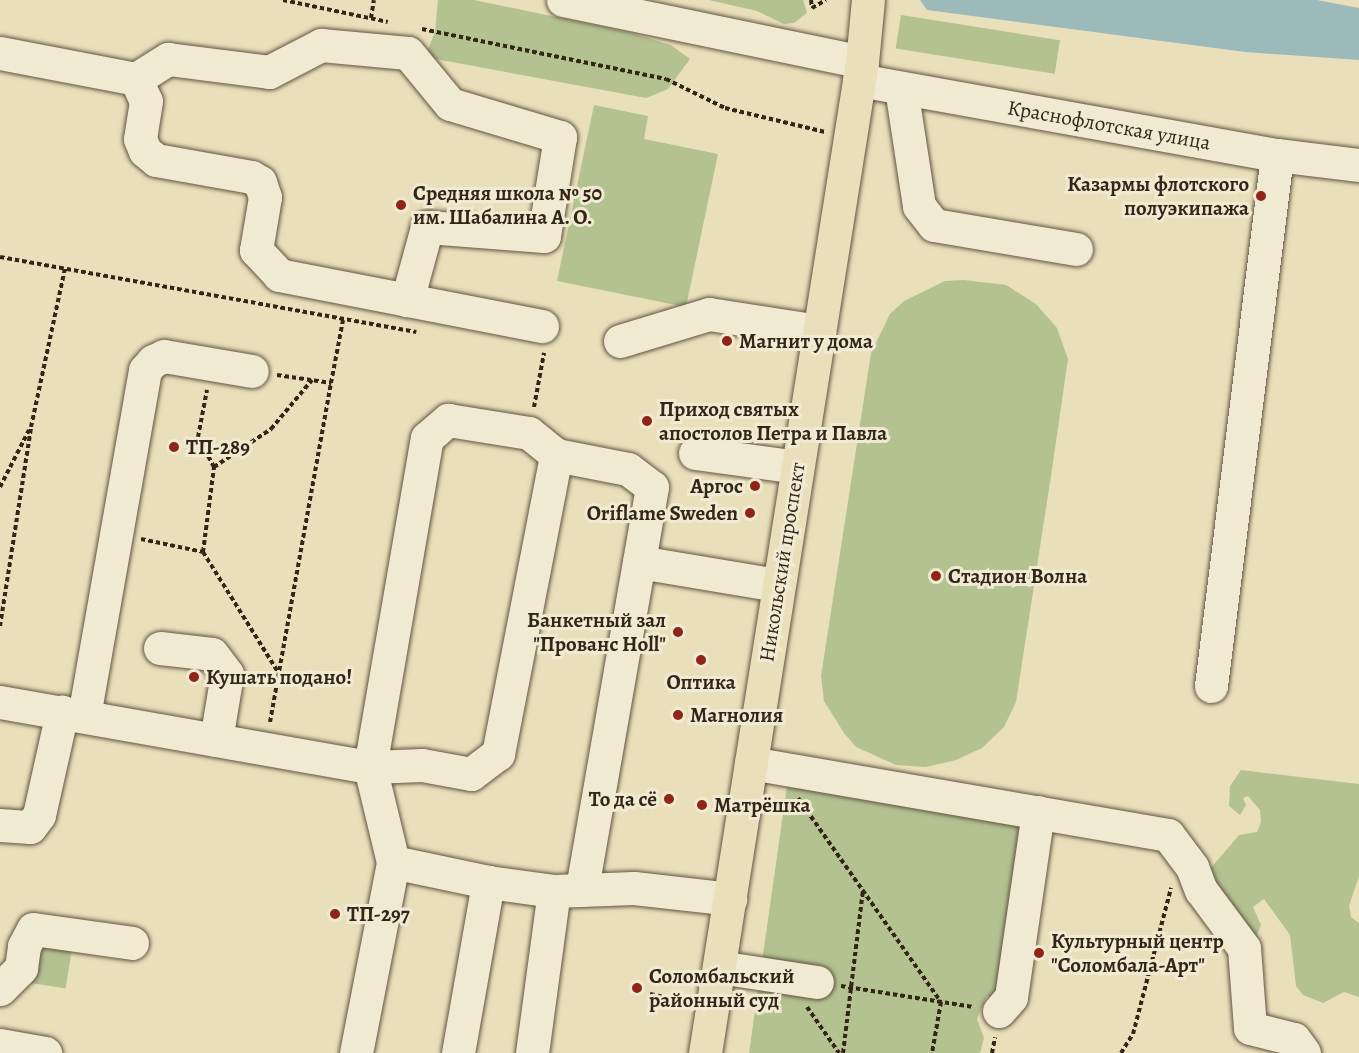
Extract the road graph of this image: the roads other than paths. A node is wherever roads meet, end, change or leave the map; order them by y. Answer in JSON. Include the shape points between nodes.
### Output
{"nodes":[{"id":1,"x":563,"y":0,"type":"edge"},
{"id":2,"x":868,"y":0,"type":"edge"},
{"id":3,"x":0,"y":53,"type":"edge"},
{"id":4,"x":860,"y":71,"type":"junction"},
{"id":5,"x":136,"y":79,"type":"junction"},
{"id":6,"x":901,"y":88,"type":"junction"},
{"id":7,"x":1277,"y":155,"type":"junction"},
{"id":8,"x":1359,"y":165,"type":"edge"},
{"id":9,"x":1076,"y":249,"type":"dead end"},
{"id":10,"x":407,"y":300,"type":"junction"},
{"id":11,"x":819,"y":331,"type":"junction"},
{"id":12,"x":538,"y":339,"type":"road end"},
{"id":13,"x":620,"y":341,"type":"dead end"},
{"id":14,"x":252,"y":370,"type":"road end"},
{"id":15,"x":695,"y":453,"type":"dead end"},
{"id":16,"x":556,"y":455,"type":"junction"},
{"id":17,"x":797,"y":466,"type":"junction"},
{"id":18,"x":639,"y":562,"type":"junction"},
{"id":19,"x":777,"y":585,"type":"junction"},
{"id":20,"x":160,"y":648,"type":"dead end"},
{"id":21,"x":1211,"y":686,"type":"dead end"},
{"id":22,"x":0,"y":702,"type":"edge"},
{"id":23,"x":73,"y":714,"type":"junction"},
{"id":24,"x":216,"y":740,"type":"junction"},
{"id":25,"x":764,"y":766,"type":"junction"},
{"id":26,"x":370,"y":767,"type":"junction"},
{"id":27,"x":1038,"y":812,"type":"junction"},
{"id":28,"x":0,"y":825,"type":"edge"},
{"id":29,"x":393,"y":862,"type":"junction"},
{"id":30,"x":488,"y":882,"type":"junction"},
{"id":31,"x":568,"y":891,"type":"junction"},
{"id":32,"x":730,"y":898,"type":"junction"},
{"id":33,"x":132,"y":943,"type":"dead end"},
{"id":34,"x":719,"y":967,"type":"junction"},
{"id":35,"x":817,"y":982,"type":"road end"},
{"id":36,"x":0,"y":989,"type":"edge"},
{"id":37,"x":999,"y":1011,"type":"road end"},
{"id":38,"x":0,"y":1045,"type":"edge"},
{"id":39,"x":45,"y":1053,"type":"edge"},
{"id":40,"x":356,"y":1053,"type":"edge"},
{"id":41,"x":458,"y":1053,"type":"edge"},
{"id":42,"x":532,"y":1053,"type":"edge"},
{"id":43,"x":705,"y":1053,"type":"edge"},
{"id":44,"x":1304,"y":1053,"type":"edge"}],
"edges":[{"from":1,"to":4,"type":"street","name":"Краснофлотская улица"},
{"from":2,"to":4,"type":"main road","name":"Никольский проспект"},
{"from":3,"to":5,"type":"street"},
{"from":4,"to":6,"type":"street","name":"Краснофлотская улица"},
{"from":4,"to":11,"type":"main road","name":"Никольский проспект"},
{"from":5,"to":10,"type":"street","via":[[146,100],[140,139],[145,152],[156,160],[251,177],[260,182],[265,197],[256,250],[279,275]]},
{"from":5,"to":10,"type":"street","via":[[168,59],[269,72],[321,45],[408,53],[450,104],[560,137],[544,236],[427,226]]},
{"from":6,"to":7,"type":"street","name":"Краснофлотская улица"},
{"from":6,"to":9,"type":"street","via":[[919,206],[934,225]]},
{"from":7,"to":8,"type":"street","name":"Краснофлотская улица"},
{"from":7,"to":21,"type":"street"},
{"from":10,"to":12,"type":"street"},
{"from":11,"to":13,"type":"street","via":[[709,314]]},
{"from":11,"to":17,"type":"main road","name":"Никольский проспект"},
{"from":14,"to":23,"type":"street","via":[[164,356],[145,370],[116,534]]},
{"from":15,"to":17,"type":"street"},
{"from":16,"to":18,"type":"street","via":[[628,469],[652,487]]},
{"from":16,"to":26,"type":"street","via":[[498,754],[471,774],[422,765]]},
{"from":16,"to":26,"type":"street","via":[[529,433],[448,420],[427,438]]},
{"from":17,"to":19,"type":"main road","name":"Никольский проспект"},
{"from":18,"to":19,"type":"street"},
{"from":18,"to":31,"type":"street"},
{"from":19,"to":25,"type":"main road","name":"Никольский проспект"},
{"from":20,"to":24,"type":"street","via":[[212,654],[227,674]]},
{"from":22,"to":23,"type":"street"},
{"from":23,"to":24,"type":"street"},
{"from":23,"to":28,"type":"street","via":[[39,815],[30,827]]},
{"from":24,"to":26,"type":"street"},
{"from":25,"to":27,"type":"street"},
{"from":25,"to":32,"type":"main road","name":"Никольский проспект"},
{"from":26,"to":29,"type":"street"},
{"from":27,"to":37,"type":"street","via":[[1011,997]]},
{"from":27,"to":44,"type":"street","via":[[1168,835],[1201,890],[1244,948],[1250,1028],[1294,1039]]},
{"from":29,"to":30,"type":"street"},
{"from":29,"to":40,"type":"street"},
{"from":30,"to":31,"type":"street"},
{"from":30,"to":41,"type":"street"},
{"from":31,"to":32,"type":"street","via":[[634,888]]},
{"from":31,"to":42,"type":"street"},
{"from":32,"to":34,"type":"main road","name":"Никольский проспект"},
{"from":33,"to":36,"type":"street","via":[[33,929],[24,946],[21,968]]},
{"from":34,"to":35,"type":"street"},
{"from":34,"to":43,"type":"main road","name":"Никольский проспект"},
{"from":38,"to":39,"type":"street"}]}
